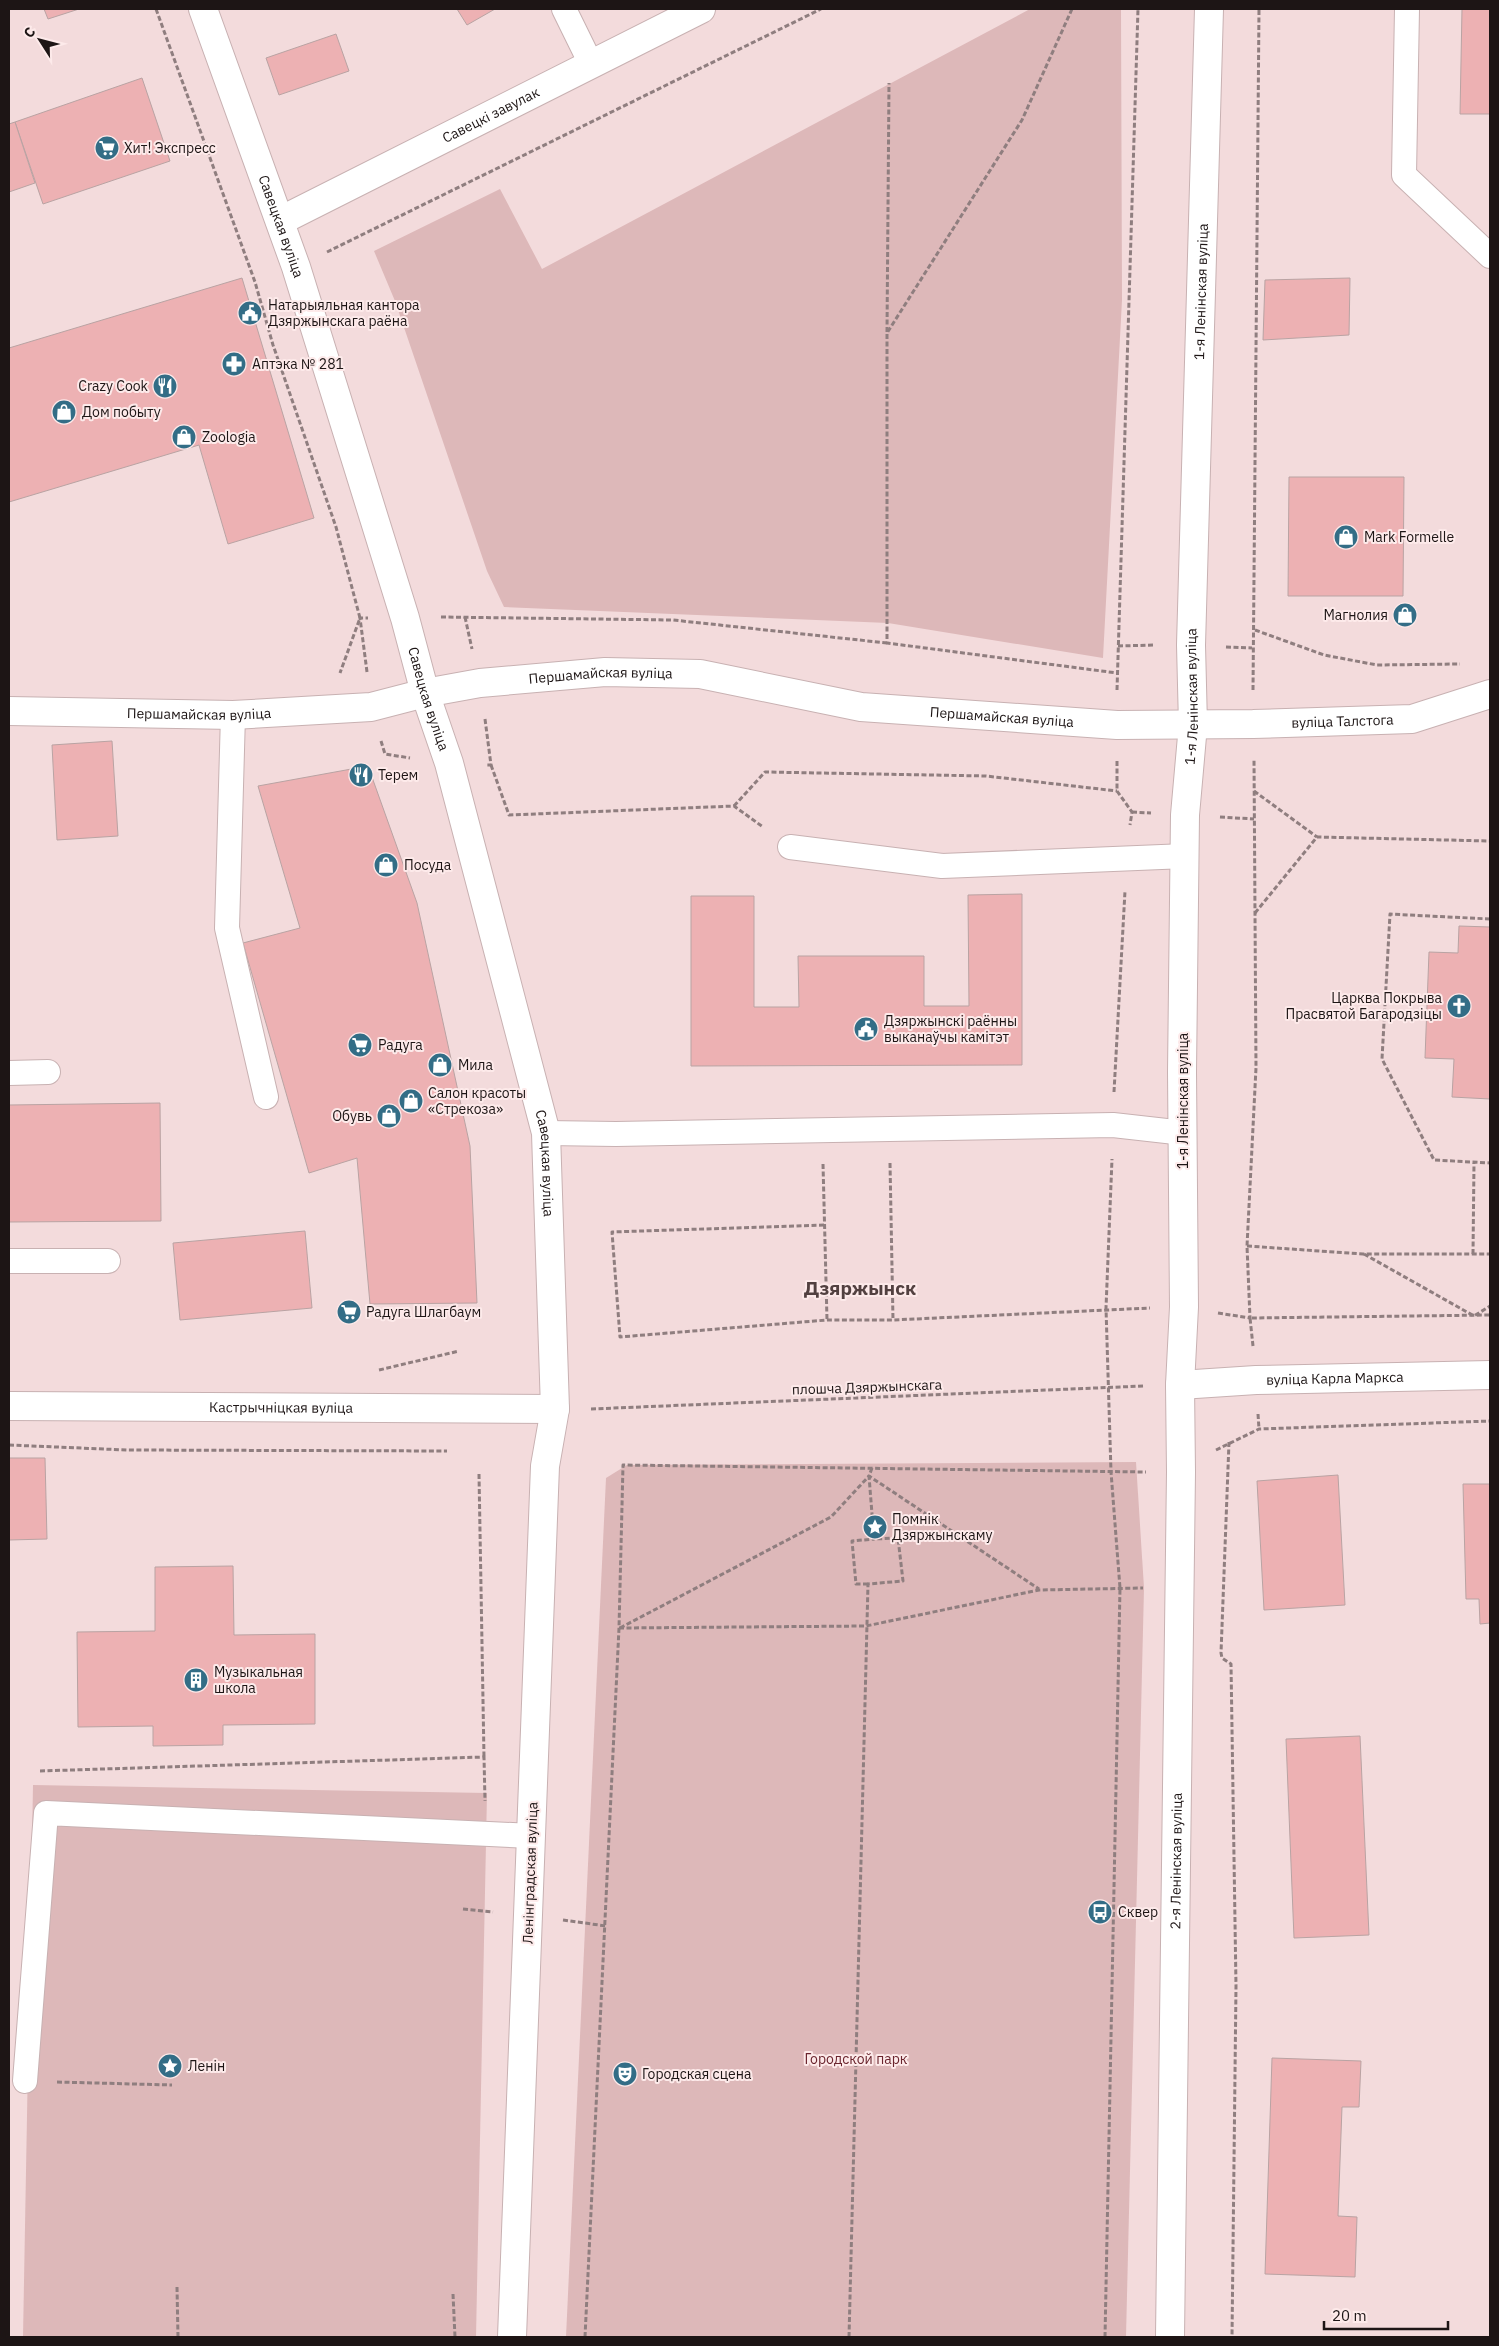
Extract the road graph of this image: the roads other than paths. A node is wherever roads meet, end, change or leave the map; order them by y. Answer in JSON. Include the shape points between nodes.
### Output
{"nodes":[{"id":1,"x":203,"y":9,"type":"edge"},
{"id":2,"x":564,"y":9,"type":"edge"},
{"id":3,"x":702,"y":9,"type":"edge"},
{"id":4,"x":1209,"y":9,"type":"edge"},
{"id":5,"x":1407,"y":9,"type":"edge"},
{"id":6,"x":591,"y":64,"type":"junction"},
{"id":7,"x":280,"y":221,"type":"junction"},
{"id":8,"x":1490,"y":256,"type":"edge"},
{"id":9,"x":424,"y":693,"type":"junction"},
{"id":10,"x":1490,"y":694,"type":"edge"},
{"id":11,"x":9,"y":712,"type":"edge"},
{"id":12,"x":233,"y":716,"type":"junction"},
{"id":13,"x":1192,"y":725,"type":"junction"},
{"id":14,"x":790,"y":847,"type":"road end"},
{"id":15,"x":1186,"y":856,"type":"junction"},
{"id":16,"x":48,"y":1072,"type":"dead end"},
{"id":17,"x":9,"y":1073,"type":"edge"},
{"id":18,"x":266,"y":1097,"type":"dead end"},
{"id":19,"x":546,"y":1133,"type":"junction"},
{"id":20,"x":1184,"y":1133,"type":"junction"},
{"id":21,"x":9,"y":1261,"type":"edge"},
{"id":22,"x":108,"y":1261,"type":"dead end"},
{"id":23,"x":1490,"y":1375,"type":"edge"},
{"id":24,"x":1180,"y":1384,"type":"junction"},
{"id":25,"x":9,"y":1406,"type":"edge"},
{"id":26,"x":554,"y":1409,"type":"junction"},
{"id":27,"x":532,"y":1836,"type":"junction"},
{"id":28,"x":25,"y":2081,"type":"road end"},
{"id":29,"x":512,"y":2337,"type":"edge"},
{"id":30,"x":1170,"y":2337,"type":"edge"}],
"edges":[{"from":1,"to":7,"type":"street","name":"Савецкая вуліца"},
{"from":2,"to":6,"type":"lane"},
{"from":3,"to":6,"type":"street","name":"Савецкі завулак"},
{"from":4,"to":13,"type":"street","name":"1-я Ленінская вуліца","via":[[1191,645]]},
{"from":5,"to":8,"type":"lane","via":[[1404,175]]},
{"from":6,"to":7,"type":"street","name":"Савецкі завулак"},
{"from":7,"to":9,"type":"street","name":"Савецкая вуліца","via":[[406,618]]},
{"from":9,"to":12,"type":"street","name":"Першамайская вуліца","via":[[371,707]]},
{"from":9,"to":13,"type":"street","name":"Першамайская вуліца","via":[[480,683],[605,672],[700,674],[861,707],[1117,724]]},
{"from":9,"to":19,"type":"street","name":"Савецкая вуліца","via":[[449,763]]},
{"from":10,"to":13,"type":"street","name":"вуліца Талстога","via":[[1412,719]]},
{"from":11,"to":12,"type":"street","name":"Першамайская вуліца"},
{"from":12,"to":18,"type":"lane","via":[[227,928]]},
{"from":13,"to":15,"type":"street","name":"1-я Ленінская вуліца","via":[[1185,815]]},
{"from":14,"to":15,"type":"lane","via":[[942,866]]},
{"from":15,"to":20,"type":"street","name":"1-я Ленінская вуліца"},
{"from":16,"to":17,"type":"lane"},
{"from":19,"to":20,"type":"lane","via":[[1113,1125]]},
{"from":19,"to":26,"type":"street","name":"Савецкая вуліца"},
{"from":20,"to":24,"type":"street","name":"1-я Ленінская вуліца","via":[[1184,1307]]},
{"from":21,"to":22,"type":"lane"},
{"from":23,"to":24,"type":"street","name":"вуліца Карла Маркса"},
{"from":24,"to":30,"type":"street","name":"2-я Ленінская вуліца"},
{"from":25,"to":26,"type":"street","name":"Кастрычніцкая вуліца"},
{"from":26,"to":27,"type":"street","name":"Ленінградская вуліца","via":[[545,1466]]},
{"from":27,"to":28,"type":"lane","via":[[46,1813]]},
{"from":27,"to":29,"type":"street","name":"Ленінградская вуліца"}]}
